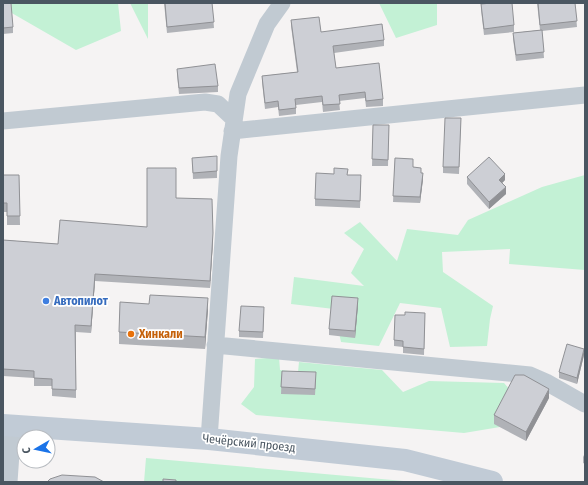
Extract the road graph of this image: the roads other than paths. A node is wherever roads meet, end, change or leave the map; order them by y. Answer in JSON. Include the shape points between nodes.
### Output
{"nodes":[{"id":1,"x":282,"y":3,"type":"edge"},
{"id":2,"x":585,"y":94,"type":"edge"},
{"id":3,"x":3,"y":122,"type":"edge"},
{"id":4,"x":233,"y":125,"type":"junction"},
{"id":5,"x":215,"y":345,"type":"junction"},
{"id":6,"x":585,"y":404,"type":"edge"},
{"id":7,"x":8,"y":425,"type":"edge"},
{"id":8,"x":209,"y":439,"type":"junction"},
{"id":9,"x":9,"y":482,"type":"edge"},
{"id":10,"x":492,"y":482,"type":"edge"}],
"edges":[{"from":1,"to":4,"type":"street","via":[[267,24],[238,94]]},
{"from":2,"to":4,"type":"street"},
{"from":3,"to":4,"type":"street","via":[[204,102],[218,104]]},
{"from":4,"to":5,"type":"street"},
{"from":5,"to":6,"type":"street","via":[[530,375]]},
{"from":5,"to":8,"type":"street"},
{"from":7,"to":8,"type":"main road","name":"Чечёрский проезд"},
{"from":7,"to":9,"type":"street"},
{"from":8,"to":10,"type":"main road","name":"Чечёрский проезд","via":[[405,460]]}]}
